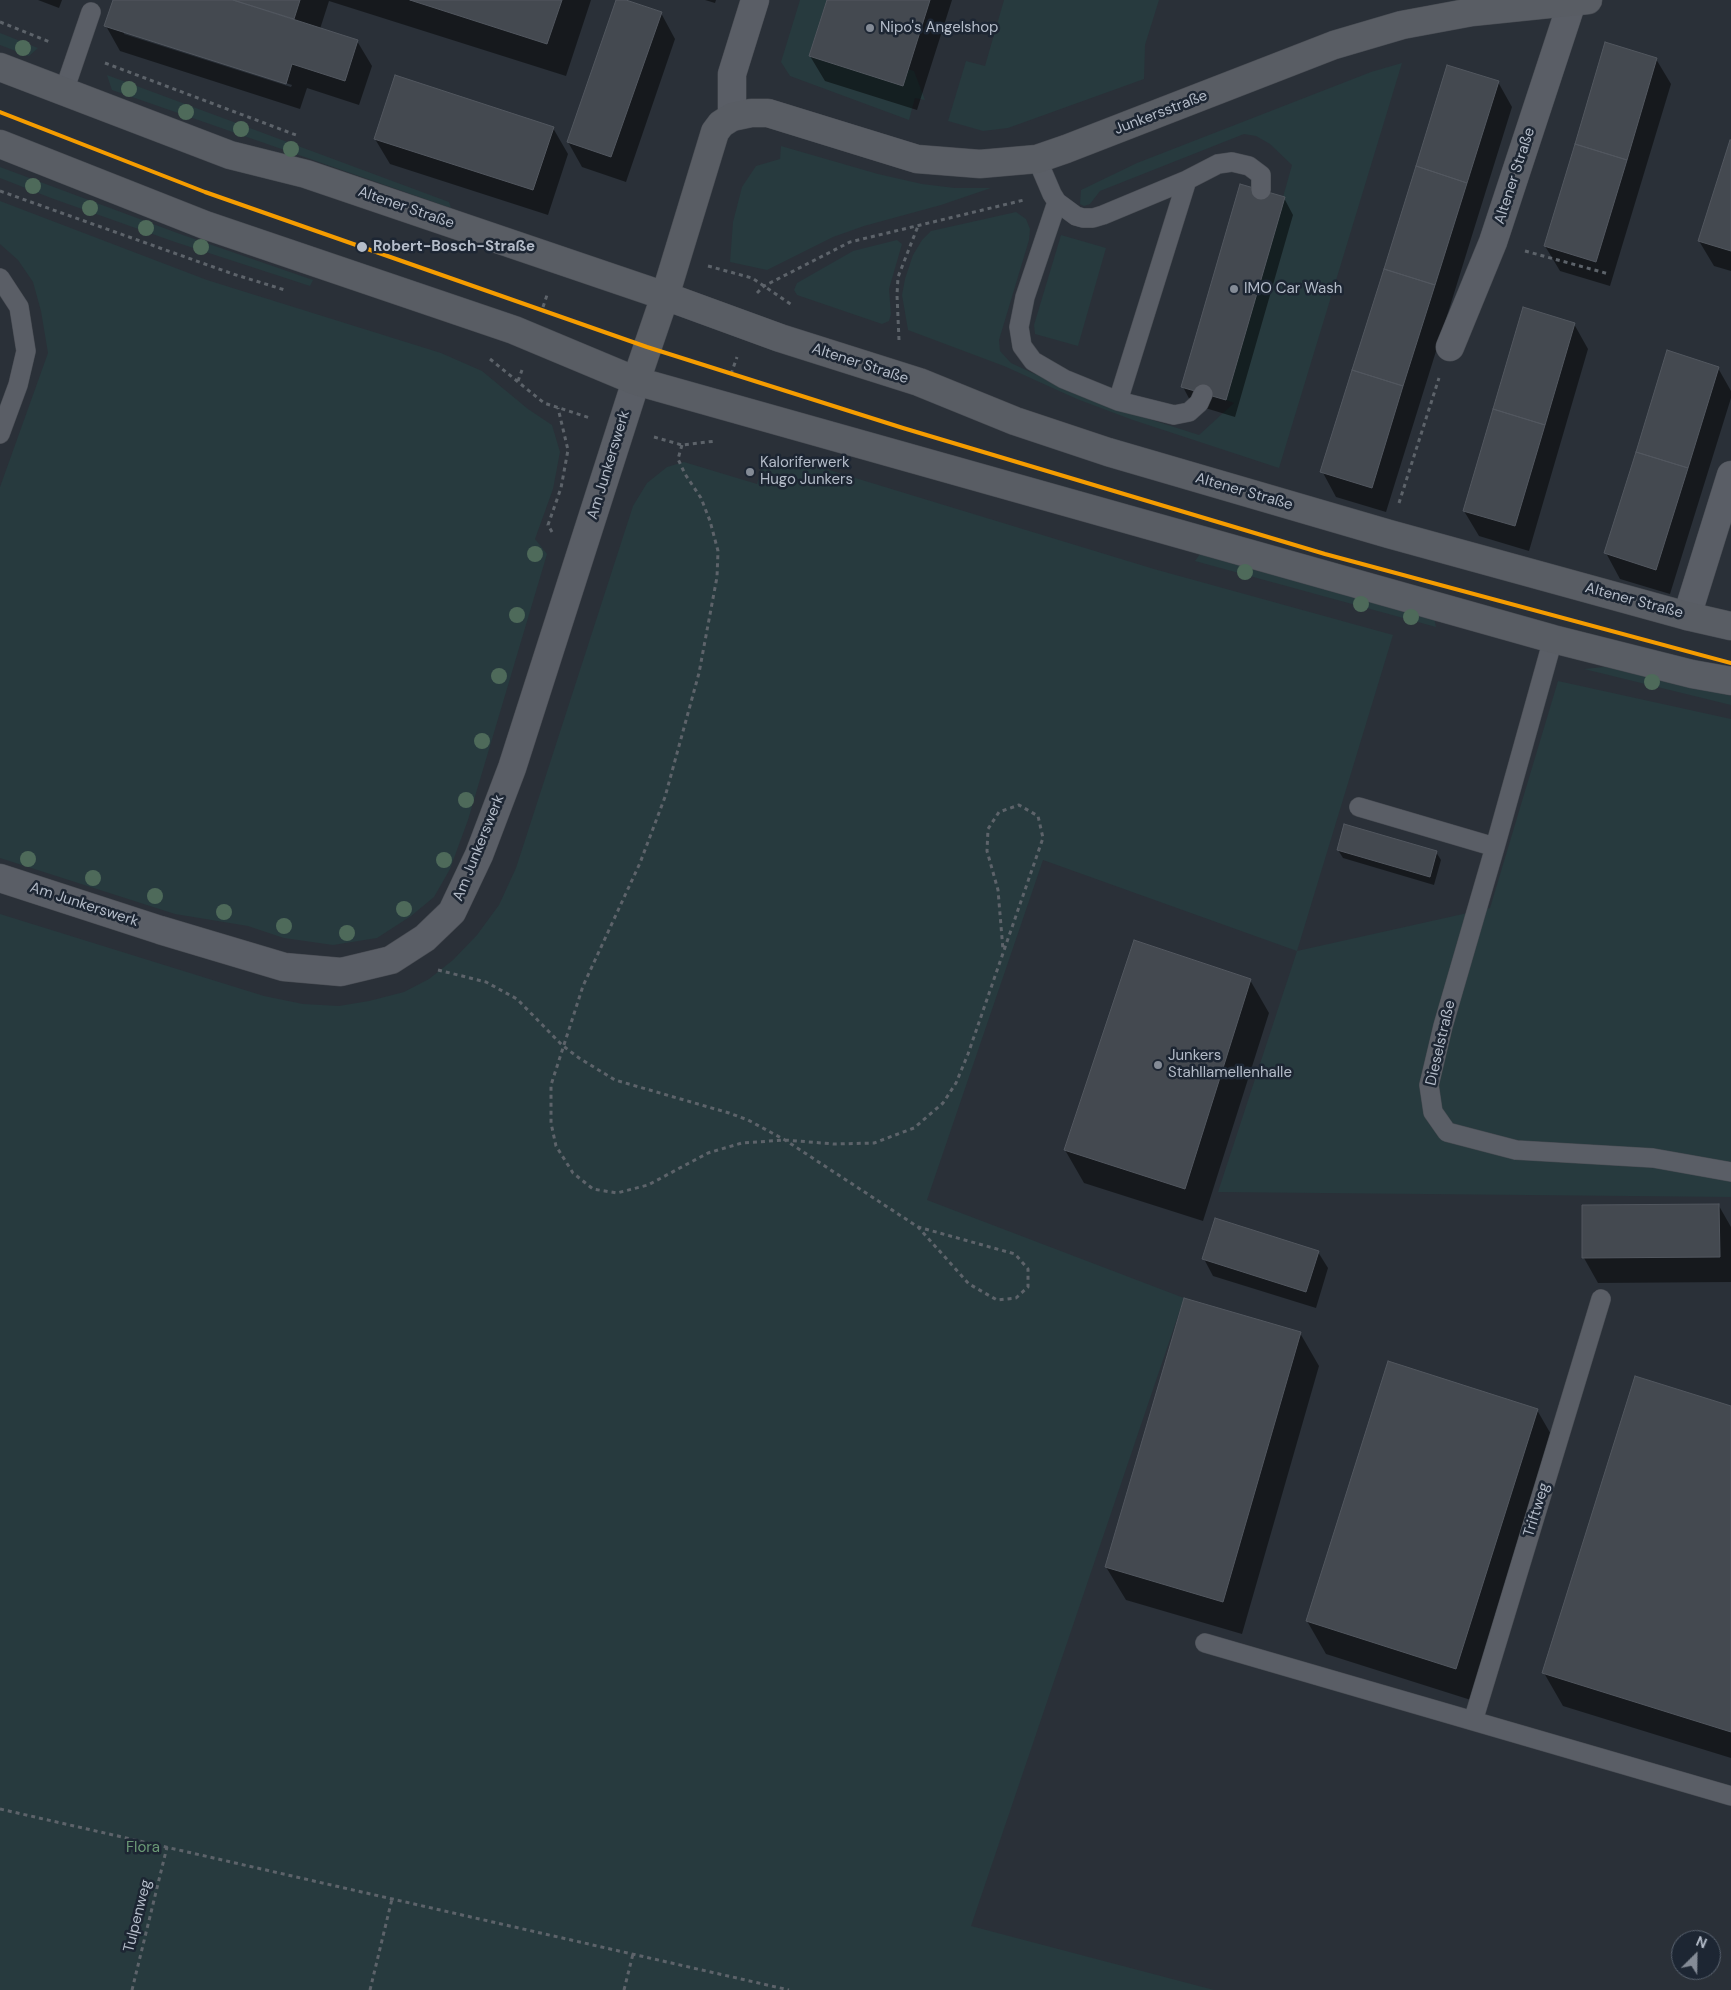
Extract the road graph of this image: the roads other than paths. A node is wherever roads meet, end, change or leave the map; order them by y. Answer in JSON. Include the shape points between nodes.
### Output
{"nodes":[{"id":1,"x":755,"y":0,"type":"edge"},
{"id":2,"x":1580,"y":1,"type":"edge"},
{"id":3,"x":91,"y":12,"type":"dead end"},
{"id":4,"x":0,"y":67,"type":"edge"},
{"id":5,"x":64,"y":91,"type":"junction"},
{"id":6,"x":732,"y":118,"type":"junction"},
{"id":7,"x":0,"y":144,"type":"edge"},
{"id":8,"x":1037,"y":159,"type":"junction"},
{"id":9,"x":1187,"y":180,"type":"junction"},
{"id":10,"x":1262,"y":190,"type":"dead end"},
{"id":11,"x":1054,"y":198,"type":"junction"},
{"id":12,"x":0,"y":278,"type":"edge"},
{"id":13,"x":664,"y":296,"type":"junction"},
{"id":14,"x":1450,"y":347,"type":"road end"},
{"id":15,"x":636,"y":381,"type":"junction"},
{"id":16,"x":1203,"y":394,"type":"dead end"},
{"id":17,"x":1118,"y":401,"type":"junction"},
{"id":18,"x":0,"y":434,"type":"edge"},
{"id":19,"x":1731,"y":475,"type":"edge"},
{"id":20,"x":1687,"y":616,"type":"junction"},
{"id":21,"x":1731,"y":626,"type":"edge"},
{"id":22,"x":1553,"y":639,"type":"junction"},
{"id":23,"x":1731,"y":681,"type":"edge"},
{"id":24,"x":1359,"y":807,"type":"dead end"},
{"id":25,"x":1495,"y":847,"type":"junction"},
{"id":26,"x":0,"y":878,"type":"edge"},
{"id":27,"x":1731,"y":1172,"type":"edge"},
{"id":28,"x":1602,"y":1299,"type":"dead end"},
{"id":29,"x":1205,"y":1643,"type":"dead end"},
{"id":30,"x":1473,"y":1721,"type":"junction"},
{"id":31,"x":1731,"y":1796,"type":"edge"}],
"edges":[{"from":1,"to":6,"type":"street","via":[[732,74]]},
{"from":2,"to":8,"type":"main road","name":"Junkersstraße","via":[[1472,12],[1402,25],[1334,45]]},
{"from":2,"to":14,"type":"street","name":"Altener Straße","via":[[1493,242]]},
{"from":3,"to":5,"type":"lane"},
{"from":4,"to":5,"type":"main road","name":"Altener Straße"},
{"from":5,"to":13,"type":"main road","name":"Altener Straße","via":[[230,155],[306,174]]},
{"from":6,"to":8,"type":"main road","name":"Junkersstraße","via":[[768,113],[917,160],[980,164]]},
{"from":6,"to":13,"type":"main road","via":[[715,132]]},
{"from":7,"to":15,"type":"main road","via":[[205,225],[514,330]]},
{"from":8,"to":11,"type":"lane"},
{"from":9,"to":10,"type":"lane","via":[[1218,164],[1232,162],[1249,166],[1261,175]]},
{"from":9,"to":11,"type":"lane","via":[[1092,218],[1076,216]]},
{"from":9,"to":17,"type":"lane"},
{"from":11,"to":17,"type":"lane","via":[[1024,297],[1018,327],[1022,346],[1034,361],[1064,379]]},
{"from":12,"to":18,"type":"lane","via":[[19,307],[26,350],[18,385]]},
{"from":13,"to":15,"type":"main road"},
{"from":13,"to":20,"type":"main road","name":"Altener Straße","via":[[919,382],[1015,421],[1108,452]]},
{"from":15,"to":22,"type":"main road"},
{"from":15,"to":26,"type":"street","name":"Am Junkerswerk","via":[[515,758],[472,870],[452,912],[426,938],[391,960],[341,972],[284,967]]},
{"from":16,"to":17,"type":"lane","via":[[1188,412],[1174,415]]},
{"from":19,"to":20,"type":"street"},
{"from":20,"to":21,"type":"main road","name":"Altener Straße"},
{"from":22,"to":23,"type":"main road"},
{"from":22,"to":25,"type":"lane","name":"Dieselstraße"},
{"from":24,"to":25,"type":"lane"},
{"from":25,"to":27,"type":"lane","name":"Dieselstraße","via":[[1429,1085],[1433,1112],[1447,1132],[1516,1150],[1653,1158]]},
{"from":28,"to":30,"type":"lane","name":"Triftweg"},
{"from":29,"to":30,"type":"lane"},
{"from":30,"to":31,"type":"lane"}]}
